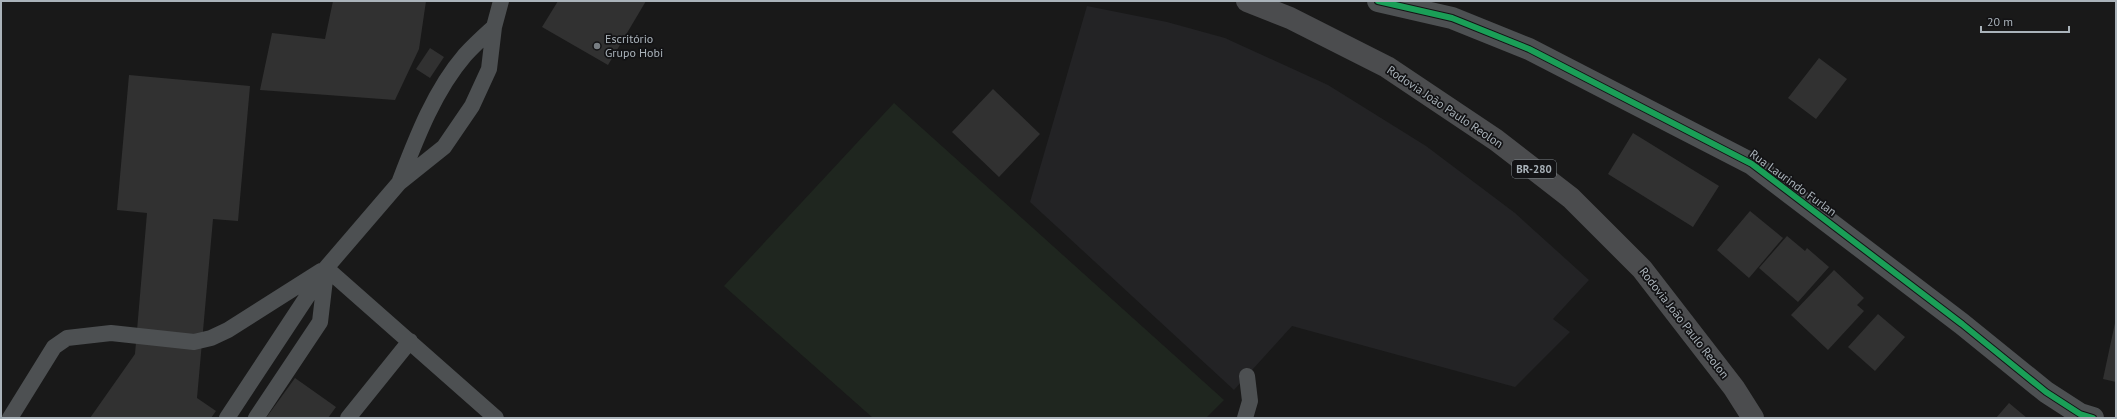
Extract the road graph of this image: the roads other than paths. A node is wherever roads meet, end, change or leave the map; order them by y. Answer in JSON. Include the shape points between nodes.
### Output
{"nodes":[{"id":1,"x":501,"y":1,"type":"edge"},
{"id":2,"x":1247,"y":1,"type":"edge"},
{"id":3,"x":1378,"y":1,"type":"edge"},
{"id":4,"x":494,"y":27,"type":"junction"},
{"id":5,"x":399,"y":183,"type":"junction"},
{"id":6,"x":326,"y":268,"type":"junction"},
{"id":7,"x":410,"y":341,"type":"junction"},
{"id":8,"x":1246,"y":376,"type":"dead end"},
{"id":9,"x":10,"y":418,"type":"edge"},
{"id":10,"x":227,"y":418,"type":"edge"},
{"id":11,"x":256,"y":418,"type":"edge"},
{"id":12,"x":348,"y":418,"type":"edge"},
{"id":13,"x":496,"y":418,"type":"edge"},
{"id":14,"x":1245,"y":418,"type":"edge"},
{"id":15,"x":1753,"y":418,"type":"edge"},
{"id":16,"x":2093,"y":418,"type":"edge"}],
"edges":[{"from":1,"to":4,"type":"lane"},
{"from":2,"to":15,"type":"highway","name":"Rodovia João Paulo Reolon","number":"BR-280","via":[[1290,18],[1387,67],[1496,140],[1571,198],[1642,269],[1734,388]]},
{"from":3,"to":16,"type":"street","name":"Rua Laurindo Furlan","via":[[1452,18],[1529,49],[1752,164],[1962,324],[2046,392],[2080,414]]},
{"from":4,"to":5,"type":"lane","via":[[465,55],[444,86],[418,135]]},
{"from":4,"to":5,"type":"lane","via":[[489,69],[472,106],[444,147]]},
{"from":5,"to":6,"type":"lane"},
{"from":6,"to":7,"type":"lane"},
{"from":6,"to":9,"type":"lane","via":[[228,330],[211,338],[194,342],[111,333],[67,338],[54,347]]},
{"from":6,"to":10,"type":"lane"},
{"from":6,"to":11,"type":"lane","via":[[320,322]]},
{"from":7,"to":12,"type":"lane"},
{"from":7,"to":13,"type":"lane"},
{"from":8,"to":14,"type":"lane","via":[[1250,401]]}]}
